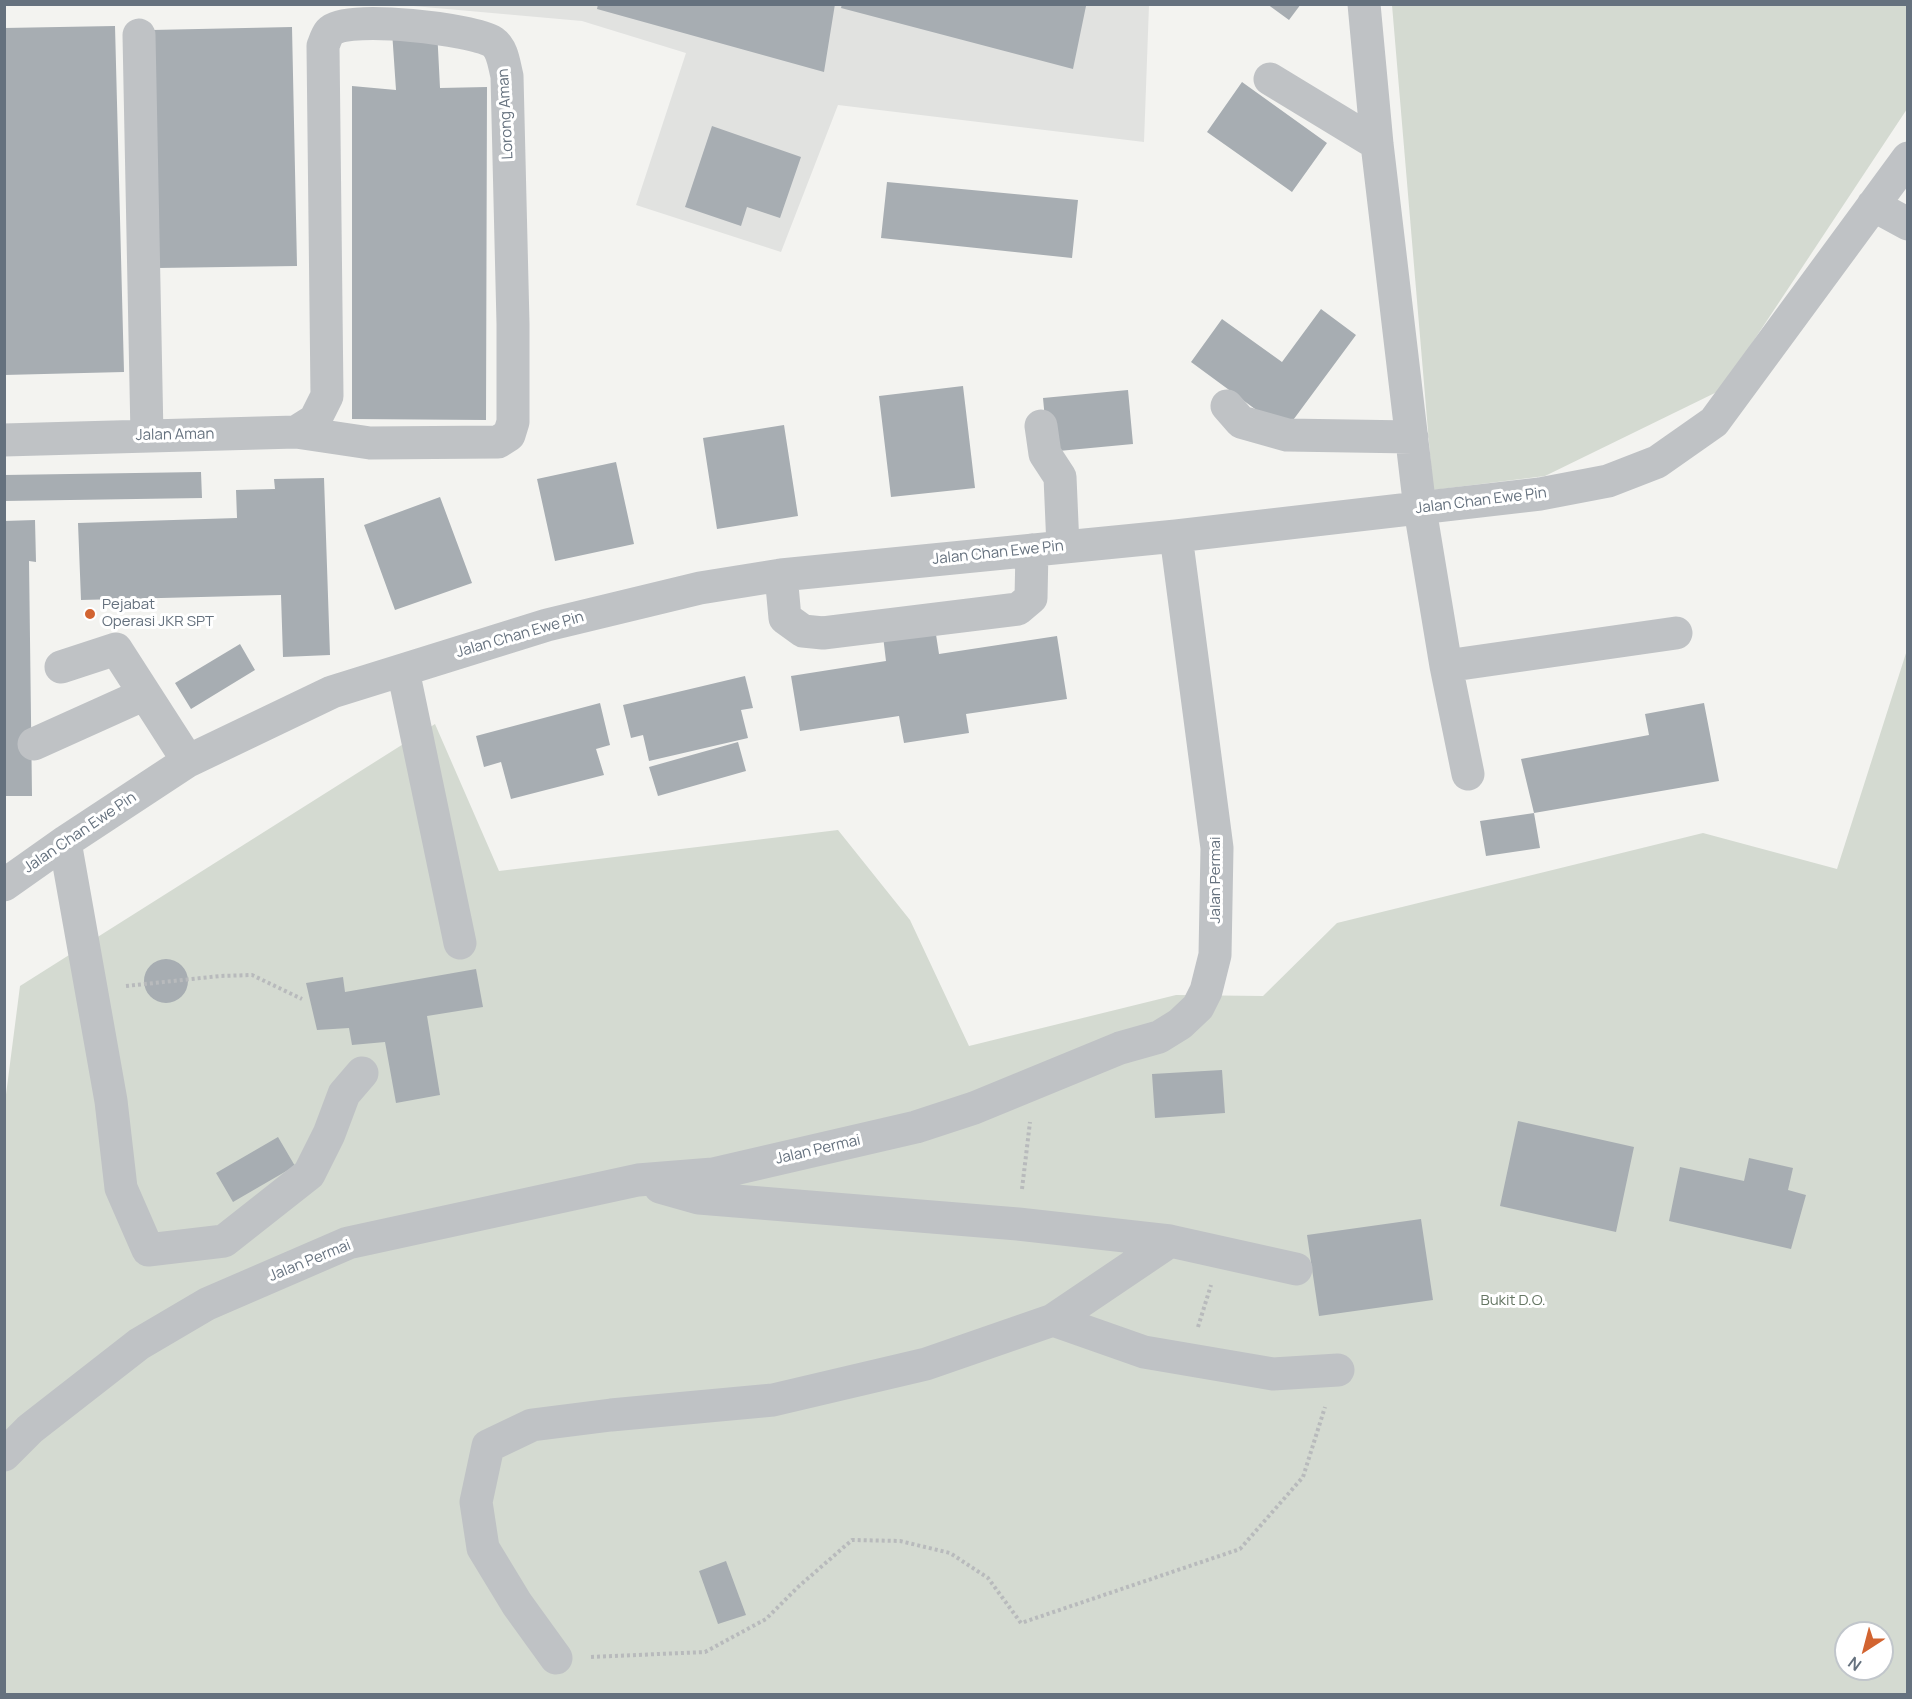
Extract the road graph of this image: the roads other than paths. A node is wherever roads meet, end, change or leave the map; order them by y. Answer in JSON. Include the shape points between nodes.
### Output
{"nodes":[{"id":1,"x":1364,"y":4,"type":"edge"},
{"id":2,"x":139,"y":35,"type":"dead end"},
{"id":3,"x":1270,"y":79,"type":"dead end"},
{"id":4,"x":1377,"y":144,"type":"junction"},
{"id":5,"x":1908,"y":158,"type":"edge"},
{"id":6,"x":1873,"y":205,"type":"junction"},
{"id":7,"x":1908,"y":224,"type":"edge"},
{"id":8,"x":1227,"y":406,"type":"dead end"},
{"id":9,"x":1041,"y":426,"type":"dead end"},
{"id":10,"x":296,"y":432,"type":"junction"},
{"id":11,"x":147,"y":436,"type":"junction"},
{"id":12,"x":1412,"y":437,"type":"junction"},
{"id":13,"x":4,"y":440,"type":"edge"},
{"id":14,"x":1420,"y":509,"type":"junction"},
{"id":15,"x":1176,"y":536,"type":"junction"},
{"id":16,"x":1047,"y":548,"type":"junction"},
{"id":17,"x":781,"y":575,"type":"junction"},
{"id":18,"x":1676,"y":633,"type":"dead end"},
{"id":19,"x":1446,"y":666,"type":"junction"},
{"id":20,"x":61,"y":667,"type":"dead end"},
{"id":21,"x":403,"y":670,"type":"junction"},
{"id":22,"x":145,"y":694,"type":"junction"},
{"id":23,"x":34,"y":744,"type":"dead end"},
{"id":24,"x":188,"y":761,"type":"junction"},
{"id":25,"x":1468,"y":774,"type":"dead end"},
{"id":26,"x":65,"y":842,"type":"junction"},
{"id":27,"x":4,"y":885,"type":"edge"},
{"id":28,"x":460,"y":944,"type":"dead end"},
{"id":29,"x":362,"y":1073,"type":"dead end"},
{"id":30,"x":638,"y":1180,"type":"junction"},
{"id":31,"x":1170,"y":1241,"type":"junction"},
{"id":32,"x":1296,"y":1269,"type":"dead end"},
{"id":33,"x":1053,"y":1320,"type":"junction"},
{"id":34,"x":1338,"y":1370,"type":"road end"},
{"id":35,"x":4,"y":1455,"type":"edge"},
{"id":36,"x":556,"y":1658,"type":"road end"}],
"edges":[{"from":1,"to":4,"type":"street"},
{"from":2,"to":11,"type":"street"},
{"from":3,"to":4,"type":"street"},
{"from":4,"to":12,"type":"street"},
{"from":5,"to":6,"type":"street","name":"Jalan Chan Ewe Pin"},
{"from":6,"to":7,"type":"street"},
{"from":6,"to":14,"type":"street","name":"Jalan Chan Ewe Pin","via":[[1714,422],[1657,462],[1608,481]]},
{"from":8,"to":12,"type":"street","via":[[1241,422],[1287,435]]},
{"from":9,"to":16,"type":"street","via":[[1045,454],[1060,477]]},
{"from":10,"to":10,"type":"street","name":"Lorong Aman","via":[[315,420],[327,396],[323,46],[330,31],[366,23],[407,25],[459,31],[493,42],[501,51],[507,76],[513,324],[513,422],[509,435],[498,442],[370,443]]},
{"from":10,"to":11,"type":"street","name":"Jalan Aman"},
{"from":11,"to":13,"type":"street","name":"Jalan Aman"},
{"from":12,"to":14,"type":"street"},
{"from":14,"to":15,"type":"street","name":"Jalan Chan Ewe Pin"},
{"from":14,"to":19,"type":"street"},
{"from":15,"to":16,"type":"street","name":"Jalan Chan Ewe Pin"},
{"from":15,"to":30,"type":"street","name":"Jalan Permai","via":[[1217,848],[1215,955],[1198,1007],[1160,1037],[1120,1048],[974,1108],[916,1127],[713,1174]]},
{"from":16,"to":17,"type":"street","name":"Jalan Chan Ewe Pin"},
{"from":16,"to":17,"type":"street","via":[[1031,598],[1018,609],[823,633],[803,631],[785,618]]},
{"from":17,"to":21,"type":"street","name":"Jalan Chan Ewe Pin","via":[[700,588],[547,625]]},
{"from":18,"to":19,"type":"street"},
{"from":19,"to":25,"type":"street"},
{"from":20,"to":22,"type":"street","via":[[116,649]]},
{"from":21,"to":24,"type":"street","name":"Jalan Chan Ewe Pin","via":[[332,692]]},
{"from":21,"to":28,"type":"street"},
{"from":22,"to":23,"type":"street"},
{"from":22,"to":24,"type":"street"},
{"from":24,"to":26,"type":"street","name":"Jalan Chan Ewe Pin"},
{"from":26,"to":27,"type":"street","name":"Jalan Chan Ewe Pin"},
{"from":26,"to":29,"type":"street","via":[[111,1101],[121,1188],[148,1250],[224,1241],[309,1174],[344,1094]]},
{"from":30,"to":31,"type":"street","via":[[699,1198],[1018,1224]]},
{"from":30,"to":35,"type":"street","name":"Jalan Permai","via":[[348,1243],[207,1304],[139,1344],[30,1429]]},
{"from":31,"to":32,"type":"street"},
{"from":31,"to":33,"type":"street"},
{"from":33,"to":34,"type":"street","via":[[1144,1352],[1188,1360],[1273,1374]]},
{"from":33,"to":36,"type":"street","via":[[926,1364],[773,1400],[532,1425],[488,1446],[476,1502],[483,1548]]}]}
